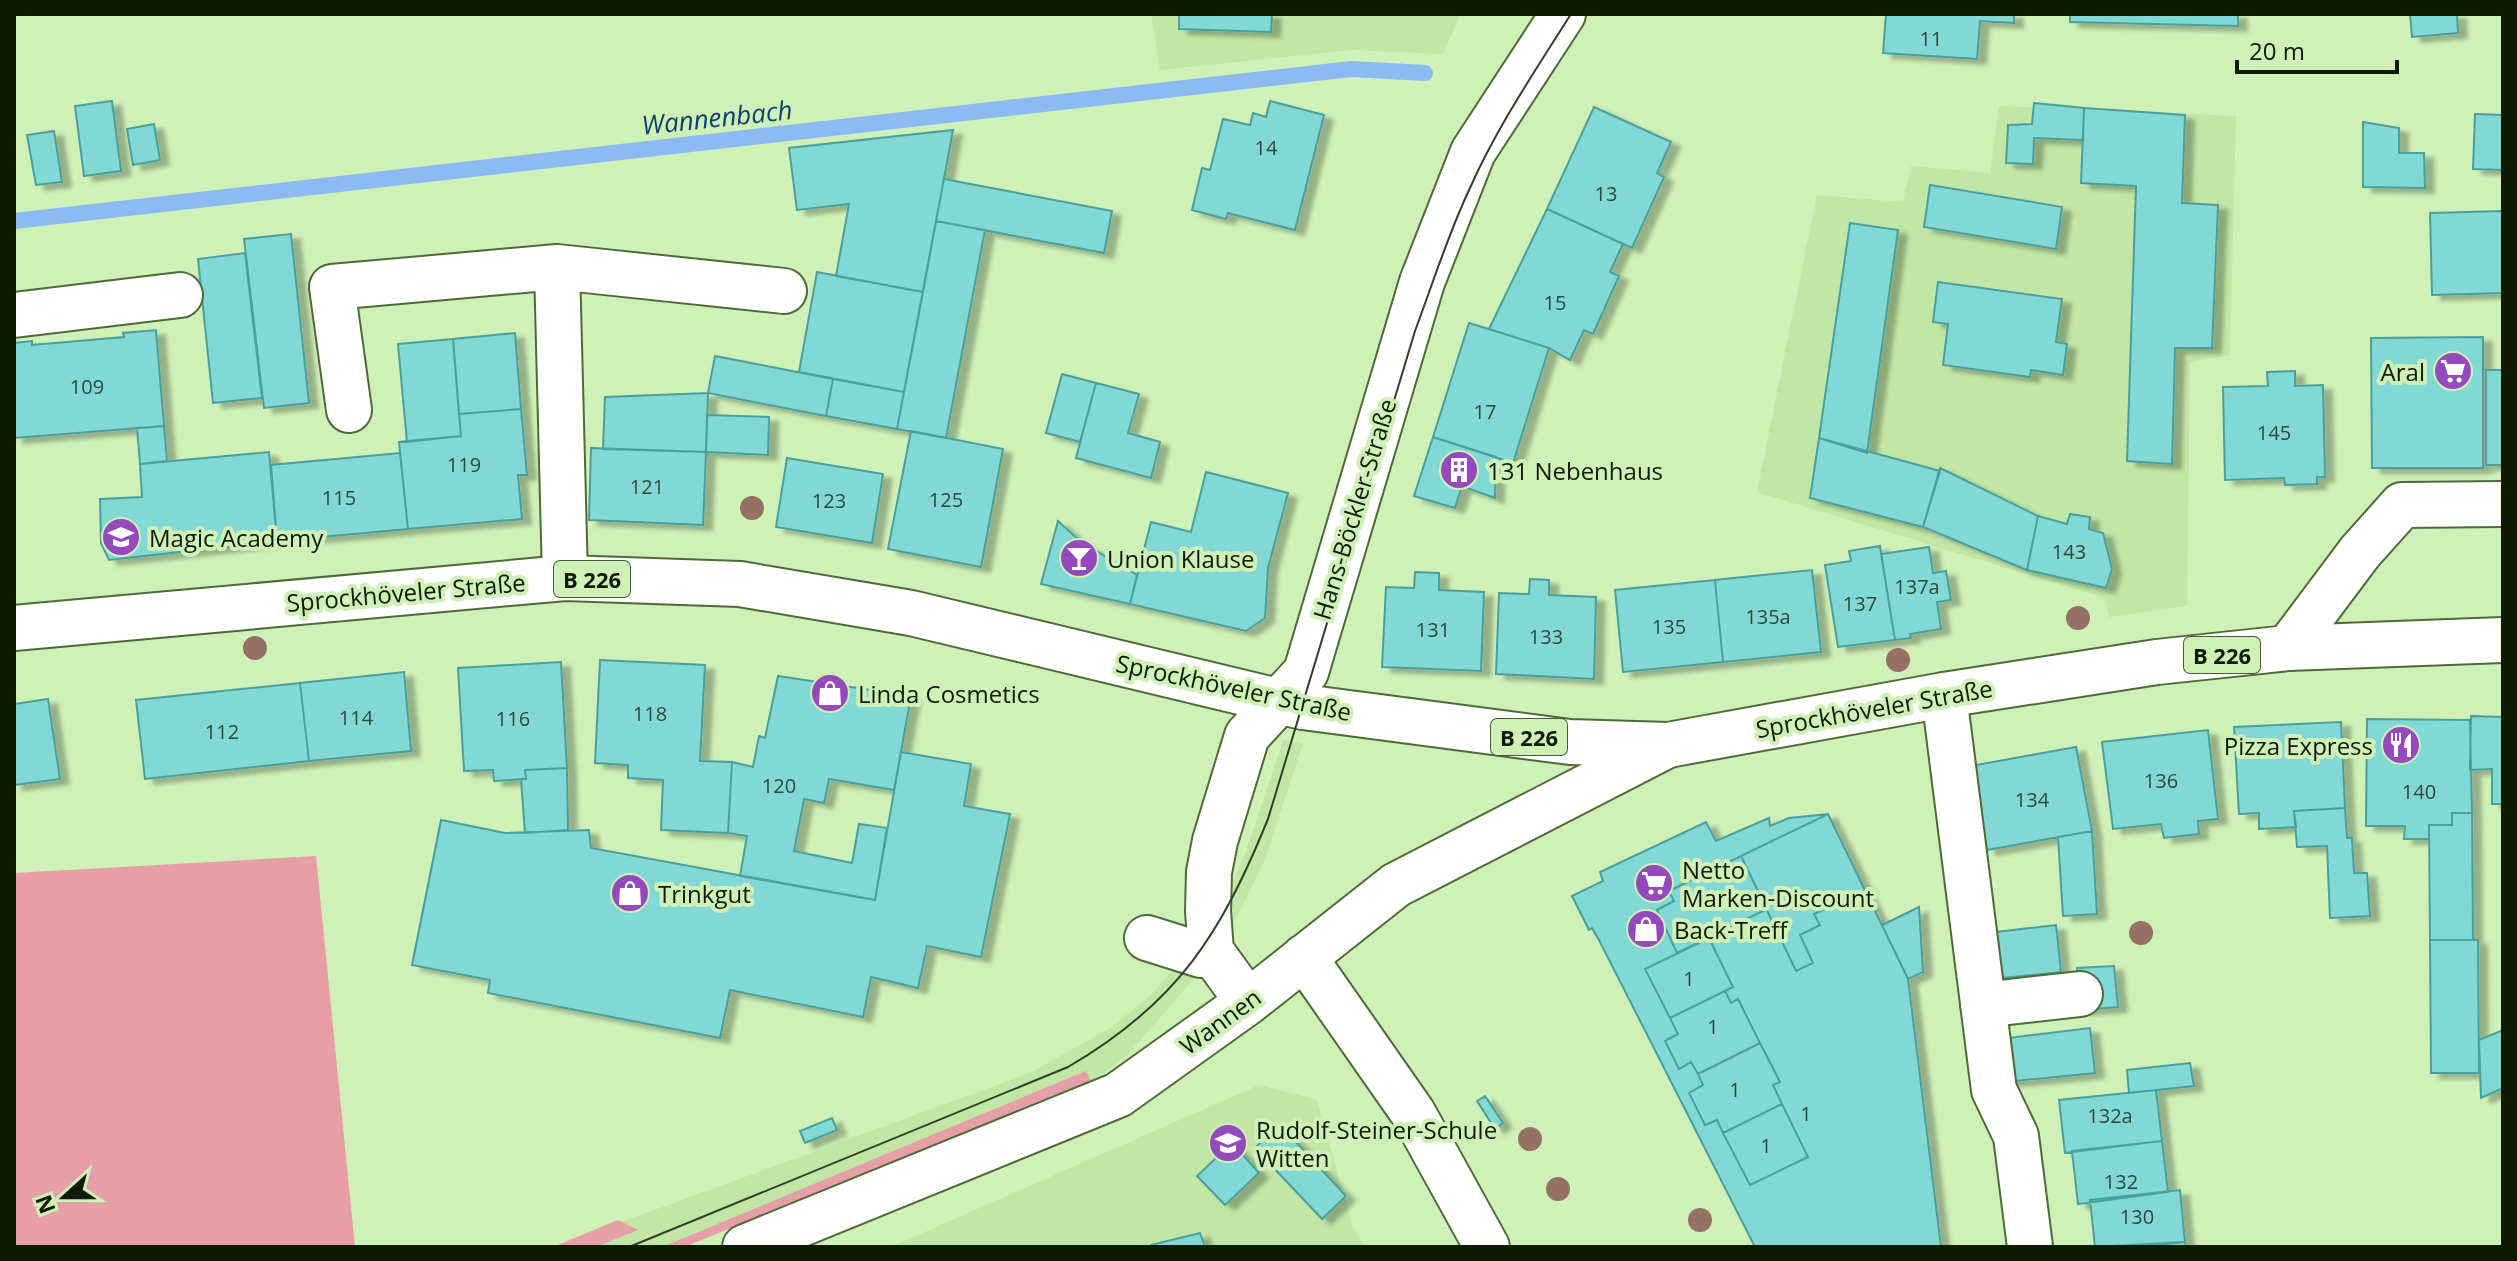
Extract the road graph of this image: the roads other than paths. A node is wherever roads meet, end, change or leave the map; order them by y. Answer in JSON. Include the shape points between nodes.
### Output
{"nodes":[{"id":1,"x":1563,"y":14,"type":"edge"},
{"id":2,"x":557,"y":267,"type":"junction"},
{"id":3,"x":784,"y":291,"type":"dead end"},
{"id":4,"x":180,"y":295,"type":"dead end"},
{"id":5,"x":14,"y":315,"type":"edge"},
{"id":6,"x":349,"y":410,"type":"dead end"},
{"id":7,"x":2503,"y":504,"type":"edge"},
{"id":8,"x":565,"y":578,"type":"junction"},
{"id":9,"x":14,"y":626,"type":"edge"},
{"id":10,"x":2503,"y":640,"type":"edge"},
{"id":11,"x":2288,"y":648,"type":"junction"},
{"id":12,"x":1944,"y":695,"type":"junction"},
{"id":13,"x":1281,"y":701,"type":"junction"},
{"id":14,"x":1668,"y":745,"type":"junction"},
{"id":15,"x":1147,"y":938,"type":"dead end"},
{"id":16,"x":1211,"y":951,"type":"junction"},
{"id":17,"x":1304,"y":957,"type":"junction"},
{"id":18,"x":2080,"y":994,"type":"dead end"},
{"id":19,"x":1248,"y":1002,"type":"junction"},
{"id":20,"x":1983,"y":1005,"type":"junction"},
{"id":21,"x":745,"y":1247,"type":"edge"},
{"id":22,"x":1487,"y":1247,"type":"edge"},
{"id":23,"x":2030,"y":1247,"type":"edge"}],
"edges":[{"from":1,"to":13,"type":"main road","name":"Hans-Böckler-Straße","via":[[1473,152],[1422,282],[1306,672]]},
{"from":2,"to":3,"type":"main road"},
{"from":2,"to":6,"type":"main road","via":[[332,287]]},
{"from":2,"to":8,"type":"main road"},
{"from":4,"to":5,"type":"main road"},
{"from":7,"to":11,"type":"main road","via":[[2402,505]]},
{"from":8,"to":9,"type":"main road","name":"Sprockhöveler Straße","number":"B 226"},
{"from":8,"to":13,"type":"main road","name":"Sprockhöveler Straße","number":"B 226","via":[[740,584],[911,613]]},
{"from":10,"to":11,"type":"main road","name":"Sprockhöveler Straße","number":"B 226"},
{"from":11,"to":12,"type":"main road","name":"Sprockhöveler Straße","number":"B 226"},
{"from":12,"to":14,"type":"main road","name":"Sprockhöveler Straße","number":"B 226"},
{"from":12,"to":20,"type":"main road"},
{"from":13,"to":14,"type":"main road","name":"Sprockhöveler Straße","number":"B 226","via":[[1570,742]]},
{"from":13,"to":16,"type":"main road","name":"Hans-Böckler-Straße","via":[[1247,736],[1215,841],[1209,872]]},
{"from":14,"to":17,"type":"main road","name":"Wannen","via":[[1396,885]]},
{"from":15,"to":16,"type":"main road","via":[[1201,955]]},
{"from":16,"to":19,"type":"main road"},
{"from":17,"to":19,"type":"main road","name":"Wannen"},
{"from":17,"to":22,"type":"main road","via":[[1413,1113]]},
{"from":18,"to":20,"type":"main road"},
{"from":19,"to":21,"type":"main road","name":"Wannen","via":[[1118,1095]]},
{"from":20,"to":23,"type":"main road","via":[[1994,1090],[2016,1136]]}]}
